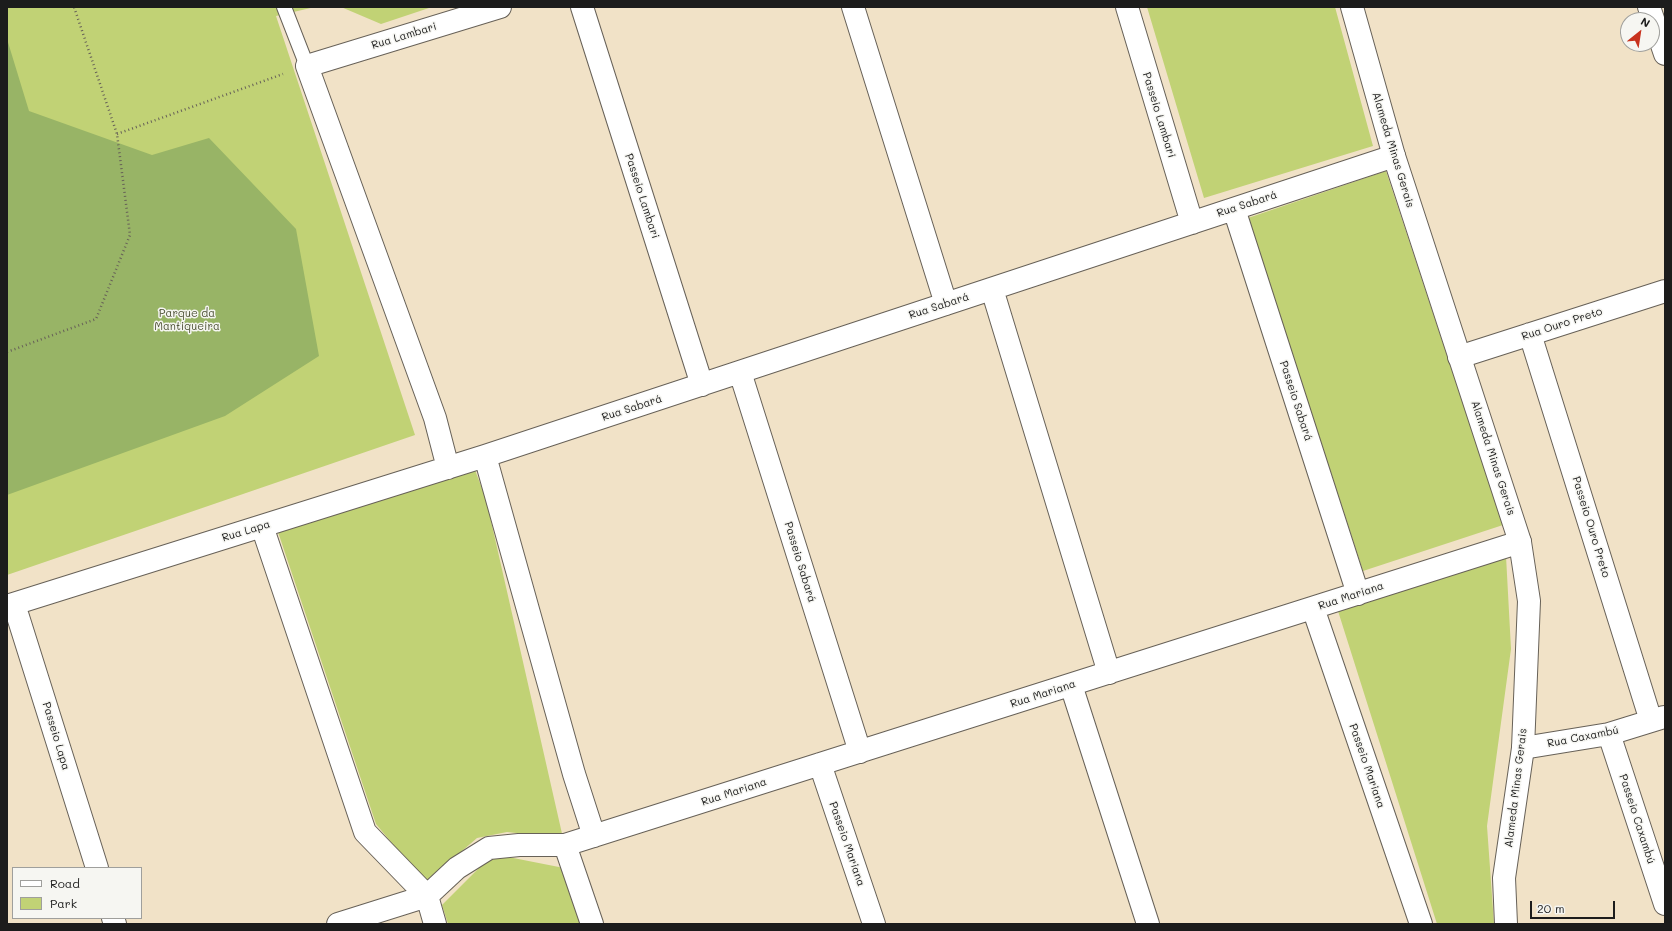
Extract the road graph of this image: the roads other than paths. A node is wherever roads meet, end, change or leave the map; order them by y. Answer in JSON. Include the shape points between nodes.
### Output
{"nodes":[{"id":1,"x":284,"y":7,"type":"edge"},
{"id":2,"x":500,"y":7,"type":"edge"},
{"id":3,"x":582,"y":7,"type":"edge"},
{"id":4,"x":853,"y":7,"type":"edge"},
{"id":5,"x":1126,"y":7,"type":"edge"},
{"id":6,"x":1352,"y":7,"type":"edge"},
{"id":7,"x":1649,"y":7,"type":"edge"},
{"id":8,"x":1665,"y":54,"type":"edge"},
{"id":9,"x":307,"y":66,"type":"junction"},
{"id":10,"x":1394,"y":156,"type":"junction"},
{"id":11,"x":1234,"y":209,"type":"junction"},
{"id":12,"x":1192,"y":223,"type":"junction"},
{"id":13,"x":992,"y":289,"type":"junction"},
{"id":14,"x":1665,"y":291,"type":"edge"},
{"id":15,"x":946,"y":304,"type":"junction"},
{"id":16,"x":1530,"y":334,"type":"junction"},
{"id":17,"x":1459,"y":357,"type":"junction"},
{"id":18,"x":740,"y":372,"type":"junction"},
{"id":19,"x":702,"y":385,"type":"junction"},
{"id":20,"x":485,"y":456,"type":"junction"},
{"id":21,"x":448,"y":468,"type":"junction"},
{"id":22,"x":262,"y":526,"type":"junction"},
{"id":23,"x":1520,"y":542,"type":"junction"},
{"id":24,"x":1358,"y":594,"type":"junction"},
{"id":25,"x":11,"y":605,"type":"edge"},
{"id":26,"x":1313,"y":608,"type":"junction"},
{"id":27,"x":1109,"y":673,"type":"junction"},
{"id":28,"x":1071,"y":685,"type":"junction"},
{"id":29,"x":1658,"y":719,"type":"edge"},
{"id":30,"x":1609,"y":734,"type":"junction"},
{"id":31,"x":1523,"y":748,"type":"junction"},
{"id":32,"x":860,"y":752,"type":"junction"},
{"id":33,"x":820,"y":764,"type":"junction"},
{"id":34,"x":594,"y":836,"type":"junction"},
{"id":35,"x":565,"y":845,"type":"junction"},
{"id":36,"x":97,"y":867,"type":"edge"},
{"id":37,"x":427,"y":896,"type":"junction"},
{"id":38,"x":1665,"y":904,"type":"edge"},
{"id":39,"x":338,"y":924,"type":"edge"},
{"id":40,"x":435,"y":924,"type":"edge"},
{"id":41,"x":592,"y":924,"type":"edge"},
{"id":42,"x":874,"y":924,"type":"edge"},
{"id":43,"x":1148,"y":924,"type":"edge"},
{"id":44,"x":1421,"y":924,"type":"edge"},
{"id":45,"x":1506,"y":924,"type":"edge"}],
"edges":[{"from":1,"to":9,"type":"lane"},
{"from":2,"to":9,"type":"street","name":"Rua Lambari"},
{"from":3,"to":19,"type":"street","name":"Passeio Lambari"},
{"from":4,"to":15,"type":"street"},
{"from":5,"to":12,"type":"street","name":"Passeio Lambari"},
{"from":6,"to":10,"type":"street","name":"Alameda Minas Gerais"},
{"from":7,"to":8,"type":"street"},
{"from":9,"to":21,"type":"street","via":[[435,418]]},
{"from":10,"to":11,"type":"street","name":"Rua Sabará"},
{"from":10,"to":17,"type":"street","name":"Alameda Minas Gerais"},
{"from":11,"to":12,"type":"street","name":"Rua Sabará"},
{"from":11,"to":24,"type":"street","name":"Passeio Sabará"},
{"from":12,"to":13,"type":"street","name":"Rua Sabará"},
{"from":13,"to":15,"type":"street","name":"Rua Sabará"},
{"from":13,"to":27,"type":"street"},
{"from":14,"to":16,"type":"street","name":"Rua Ouro Preto"},
{"from":15,"to":18,"type":"street","name":"Rua Sabará"},
{"from":16,"to":17,"type":"street","name":"Rua Ouro Preto"},
{"from":16,"to":29,"type":"street","name":"Passeio Ouro Preto"},
{"from":17,"to":23,"type":"street","name":"Alameda Minas Gerais"},
{"from":18,"to":19,"type":"street","name":"Rua Sabará"},
{"from":18,"to":32,"type":"street","name":"Passeio Sabará"},
{"from":19,"to":20,"type":"street","name":"Rua Sabará"},
{"from":20,"to":21,"type":"street","name":"Rua Lapa"},
{"from":20,"to":34,"type":"street","via":[[574,774]]},
{"from":21,"to":22,"type":"street","name":"Rua Lapa"},
{"from":22,"to":25,"type":"street","name":"Rua Lapa"},
{"from":22,"to":37,"type":"street","via":[[365,832]]},
{"from":23,"to":24,"type":"street","name":"Rua Mariana"},
{"from":23,"to":31,"type":"street","name":"Alameda Minas Gerais","via":[[1529,601]]},
{"from":24,"to":26,"type":"street","name":"Rua Mariana"},
{"from":25,"to":36,"type":"street","name":"Passeio Lapa"},
{"from":26,"to":27,"type":"street","name":"Rua Mariana"},
{"from":26,"to":44,"type":"street","name":"Passeio Mariana"},
{"from":27,"to":28,"type":"street","name":"Rua Mariana"},
{"from":28,"to":32,"type":"street","name":"Rua Mariana"},
{"from":28,"to":43,"type":"street"},
{"from":29,"to":30,"type":"street","name":"Rua Caxambú"},
{"from":30,"to":31,"type":"street","name":"Rua Caxambú"},
{"from":30,"to":38,"type":"street","name":"Passeio Caxambú"},
{"from":31,"to":45,"type":"street","name":"Alameda Minas Gerais","via":[[1504,878]]},
{"from":32,"to":33,"type":"street","name":"Rua Mariana"},
{"from":33,"to":34,"type":"street","name":"Rua Mariana"},
{"from":33,"to":42,"type":"street","name":"Passeio Mariana"},
{"from":34,"to":35,"type":"street","name":"Rua Mariana"},
{"from":35,"to":37,"type":"street","name":"Rua Mariana","via":[[489,848],[457,868]]},
{"from":35,"to":41,"type":"street"},
{"from":37,"to":39,"type":"street"},
{"from":37,"to":40,"type":"street"}]}
